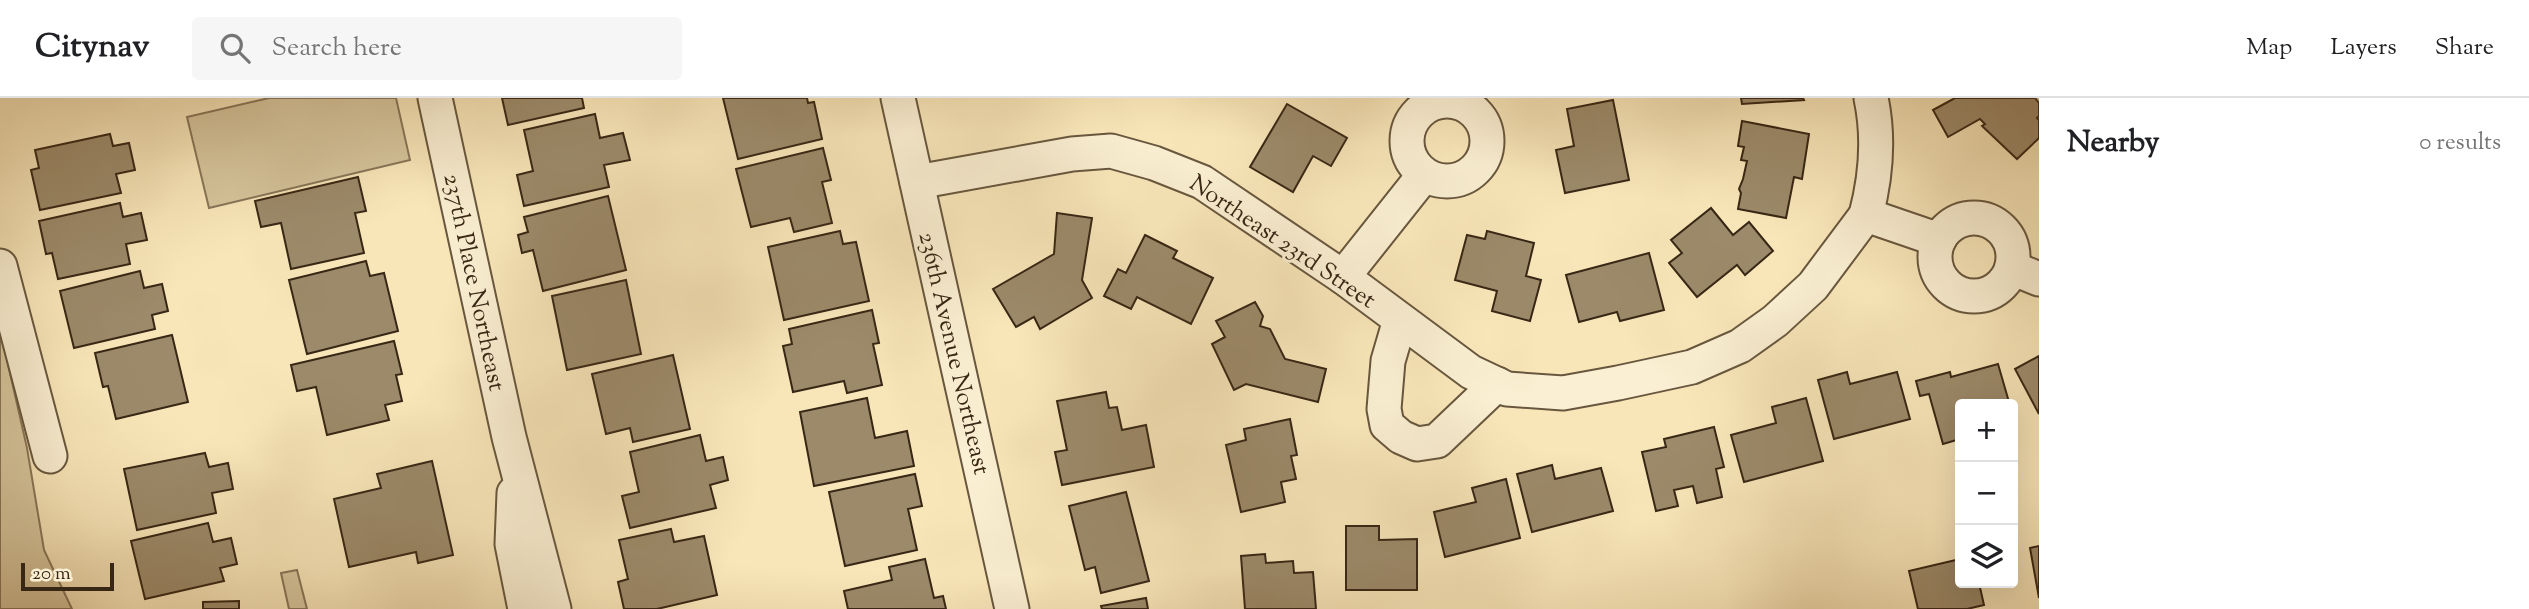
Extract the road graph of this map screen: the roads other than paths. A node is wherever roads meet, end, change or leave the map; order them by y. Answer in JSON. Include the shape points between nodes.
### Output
{"nodes":[{"id":1,"x":435,"y":98,"type":"edge"},
{"id":2,"x":898,"y":98,"type":"edge"},
{"id":3,"x":1871,"y":98,"type":"edge"},
{"id":4,"x":1424,"y":175,"type":"dead end"},
{"id":5,"x":917,"y":182,"type":"junction"},
{"id":6,"x":1866,"y":215,"type":"junction"},
{"id":7,"x":1939,"y":240,"type":"junction"},
{"id":8,"x":0,"y":266,"type":"edge"},
{"id":9,"x":2025,"y":273,"type":"edge"},
{"id":10,"x":1343,"y":277,"type":"junction"},
{"id":11,"x":1401,"y":320,"type":"junction"},
{"id":12,"x":1502,"y":386,"type":"junction"},
{"id":13,"x":50,"y":456,"type":"dead end"},
{"id":14,"x":516,"y":466,"type":"junction"},
{"id":15,"x":525,"y":609,"type":"edge"},
{"id":16,"x":554,"y":609,"type":"edge"},
{"id":17,"x":1012,"y":609,"type":"edge"}],
"edges":[{"from":1,"to":14,"type":"street","name":"237th Place Northeast"},
{"from":2,"to":5,"type":"street","name":"236th Avenue Northeast"},
{"from":3,"to":6,"type":"street","via":[[1875,151]]},
{"from":4,"to":10,"type":"street"},
{"from":5,"to":10,"type":"street","name":"Northeast 23rd Street","via":[[1111,151],[1202,182]]},
{"from":5,"to":17,"type":"street","name":"236th Avenue Northeast"},
{"from":6,"to":7,"type":"street"},
{"from":6,"to":12,"type":"street","via":[[1813,286],[1740,346],[1692,367],[1563,393]]},
{"from":7,"to":9,"type":"street","via":[[1946,230],[1969,219],[1994,223],[2010,242]]},
{"from":7,"to":9,"type":"street","via":[[1936,265],[1949,287],[1960,293],[1985,294],[2006,279]]},
{"from":8,"to":13,"type":"street"},
{"from":10,"to":11,"type":"street","name":"Northeast 23rd Street"},
{"from":11,"to":12,"type":"street","name":"Northeast 23rd Street","via":[[1471,372]]},
{"from":11,"to":12,"type":"street","name":"Northeast 23rd Street","via":[[1388,361],[1384,409],[1387,425],[1401,437],[1417,444],[1437,440]]},
{"from":14,"to":15,"type":"street","via":[[512,544]]},
{"from":14,"to":16,"type":"street"}]}
